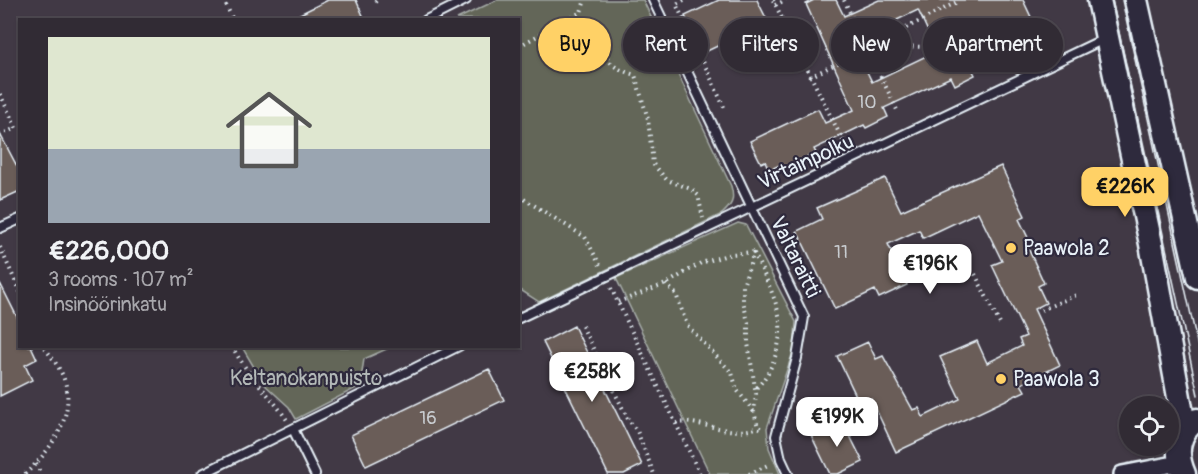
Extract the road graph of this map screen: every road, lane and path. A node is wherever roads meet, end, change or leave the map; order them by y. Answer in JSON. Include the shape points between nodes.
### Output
{"nodes":[{"id":1,"x":466,"y":0,"type":"edge"},
{"id":2,"x":585,"y":0,"type":"edge"},
{"id":3,"x":653,"y":0,"type":"edge"},
{"id":4,"x":684,"y":0,"type":"edge"},
{"id":5,"x":773,"y":0,"type":"edge"},
{"id":6,"x":786,"y":0,"type":"edge"},
{"id":7,"x":844,"y":0,"type":"edge"},
{"id":8,"x":1099,"y":0,"type":"edge"},
{"id":9,"x":1136,"y":0,"type":"edge"},
{"id":10,"x":959,"y":1,"type":"edge"},
{"id":11,"x":226,"y":5,"type":"dead end"},
{"id":12,"x":776,"y":5,"type":"junction"},
{"id":13,"x":574,"y":17,"type":"junction"},
{"id":14,"x":232,"y":18,"type":"edge"},
{"id":15,"x":430,"y":18,"type":"edge"},
{"id":16,"x":661,"y":18,"type":"edge"},
{"id":17,"x":683,"y":18,"type":"edge"},
{"id":18,"x":853,"y":18,"type":"edge"},
{"id":19,"x":911,"y":25,"type":"edge"},
{"id":20,"x":1107,"y":37,"type":"junction"},
{"id":21,"x":520,"y":45,"type":"edge"},
{"id":22,"x":831,"y":66,"type":"edge"},
{"id":23,"x":687,"y":72,"type":"edge"},
{"id":24,"x":708,"y":72,"type":"edge"},
{"id":25,"x":880,"y":72,"type":"edge"},
{"id":26,"x":810,"y":77,"type":"junction"},
{"id":27,"x":0,"y":94,"type":"edge"},
{"id":28,"x":724,"y":107,"type":"dead end"},
{"id":29,"x":898,"y":112,"type":"dead end"},
{"id":30,"x":16,"y":128,"type":"junction"},
{"id":31,"x":18,"y":132,"type":"edge"},
{"id":32,"x":0,"y":135,"type":"edge"},
{"id":33,"x":852,"y":160,"type":"junction"},
{"id":34,"x":520,"y":197,"type":"edge"},
{"id":35,"x":752,"y":208,"type":"junction"},
{"id":36,"x":18,"y":220,"type":"edge"},
{"id":37,"x":0,"y":228,"type":"edge"},
{"id":38,"x":707,"y":229,"type":"junction"},
{"id":39,"x":770,"y":245,"type":"junction"},
{"id":40,"x":0,"y":247,"type":"edge"},
{"id":41,"x":754,"y":252,"type":"junction"},
{"id":42,"x":975,"y":274,"type":"dead end"},
{"id":43,"x":606,"y":277,"type":"junction"},
{"id":44,"x":1198,"y":277,"type":"edge"},
{"id":45,"x":666,"y":284,"type":"junction"},
{"id":46,"x":18,"y":288,"type":"edge"},
{"id":47,"x":1079,"y":294,"type":"dead end"},
{"id":48,"x":618,"y":302,"type":"junction"},
{"id":49,"x":1041,"y":310,"type":"dead end"},
{"id":50,"x":520,"y":318,"type":"edge"},
{"id":51,"x":582,"y":326,"type":"dead end"},
{"id":52,"x":1001,"y":326,"type":"dead end"},
{"id":53,"x":45,"y":348,"type":"edge"},
{"id":54,"x":233,"y":348,"type":"edge"},
{"id":55,"x":455,"y":348,"type":"edge"},
{"id":56,"x":756,"y":389,"type":"junction"},
{"id":57,"x":754,"y":412,"type":"junction"},
{"id":58,"x":676,"y":423,"type":"junction"},
{"id":59,"x":1192,"y":425,"type":"edge"},
{"id":60,"x":758,"y":428,"type":"junction"},
{"id":61,"x":293,"y":429,"type":"junction"},
{"id":62,"x":776,"y":436,"type":"junction"},
{"id":63,"x":781,"y":459,"type":"junction"},
{"id":64,"x":36,"y":464,"type":"junction"},
{"id":65,"x":1182,"y":468,"type":"edge"},
{"id":66,"x":26,"y":474,"type":"edge"},
{"id":67,"x":41,"y":474,"type":"edge"},
{"id":68,"x":202,"y":474,"type":"edge"},
{"id":69,"x":315,"y":474,"type":"edge"},
{"id":70,"x":654,"y":474,"type":"edge"},
{"id":71,"x":700,"y":474,"type":"edge"},
{"id":72,"x":749,"y":474,"type":"edge"},
{"id":73,"x":788,"y":474,"type":"edge"},
{"id":74,"x":1122,"y":474,"type":"edge"}],
"edges":[{"from":1,"to":15,"type":"lane"},
{"from":2,"to":13,"type":"path","via":[[581,12]]},
{"from":3,"to":16,"type":"lane","name":"Valtaraitti"},
{"from":4,"to":17,"type":"path","via":[[676,4]]},
{"from":5,"to":12,"type":"path"},
{"from":6,"to":12,"type":"path"},
{"from":7,"to":18,"type":"path"},
{"from":8,"to":20,"type":"main road"},
{"from":9,"to":44,"type":"main road"},
{"from":10,"to":19,"type":"path"},
{"from":11,"to":14,"type":"path"},
{"from":12,"to":26,"type":"path"},
{"from":13,"to":21,"type":"path"},
{"from":13,"to":38,"type":"path","via":[[596,32],[609,63],[635,75],[648,119],[653,164],[667,180],[698,195]]},
{"from":20,"to":33,"type":"lane","name":"Virtainpolku"},
{"from":20,"to":59,"type":"main road"},
{"from":22,"to":26,"type":"path"},
{"from":23,"to":35,"type":"lane","name":"Valtaraitti"},
{"from":24,"to":28,"type":"path"},
{"from":25,"to":29,"type":"path"},
{"from":26,"to":33,"type":"path"},
{"from":27,"to":30,"type":"path"},
{"from":30,"to":31,"type":"path"},
{"from":30,"to":32,"type":"path"},
{"from":33,"to":35,"type":"lane","name":"Virtainpolku"},
{"from":34,"to":43,"type":"path","via":[[585,237]]},
{"from":35,"to":38,"type":"lane","name":"Virtainpolku"},
{"from":35,"to":39,"type":"lane","name":"Valtaraitti"},
{"from":36,"to":37,"type":"lane"},
{"from":38,"to":43,"type":"lane","name":"Virtainpolku"},
{"from":39,"to":41,"type":"path"},
{"from":39,"to":62,"type":"lane","name":"Valtaraitti","via":[[804,316]]},
{"from":40,"to":46,"type":"path"},
{"from":41,"to":45,"type":"path","via":[[701,263]]},
{"from":41,"to":56,"type":"path","via":[[742,286]]},
{"from":41,"to":56,"type":"path","via":[[780,318],[775,361],[766,380]]},
{"from":42,"to":52,"type":"path"},
{"from":43,"to":48,"type":"path"},
{"from":43,"to":50,"type":"lane","name":"Virtainpolku"},
{"from":45,"to":48,"type":"path"},
{"from":45,"to":57,"type":"path","via":[[676,294],[687,325],[732,373],[737,390]]},
{"from":47,"to":49,"type":"path"},
{"from":48,"to":58,"type":"path"},
{"from":51,"to":70,"type":"path","via":[[637,431]]},
{"from":53,"to":64,"type":"path","via":[[64,376],[69,395],[65,421]]},
{"from":54,"to":61,"type":"path"},
{"from":55,"to":61,"type":"lane"},
{"from":56,"to":57,"type":"path"},
{"from":57,"to":60,"type":"path"},
{"from":58,"to":60,"type":"path","via":[[691,421],[748,432]]},
{"from":58,"to":71,"type":"path"},
{"from":59,"to":65,"type":"main road","via":[[1178,451]]},
{"from":60,"to":62,"type":"path"},
{"from":61,"to":68,"type":"lane"},
{"from":61,"to":69,"type":"lane"},
{"from":62,"to":63,"type":"lane","name":"Valtaraitti"},
{"from":63,"to":72,"type":"path"},
{"from":63,"to":73,"type":"lane","name":"Valtaraitti"},
{"from":64,"to":66,"type":"path"},
{"from":64,"to":67,"type":"path"},
{"from":65,"to":74,"type":"street"}]}
